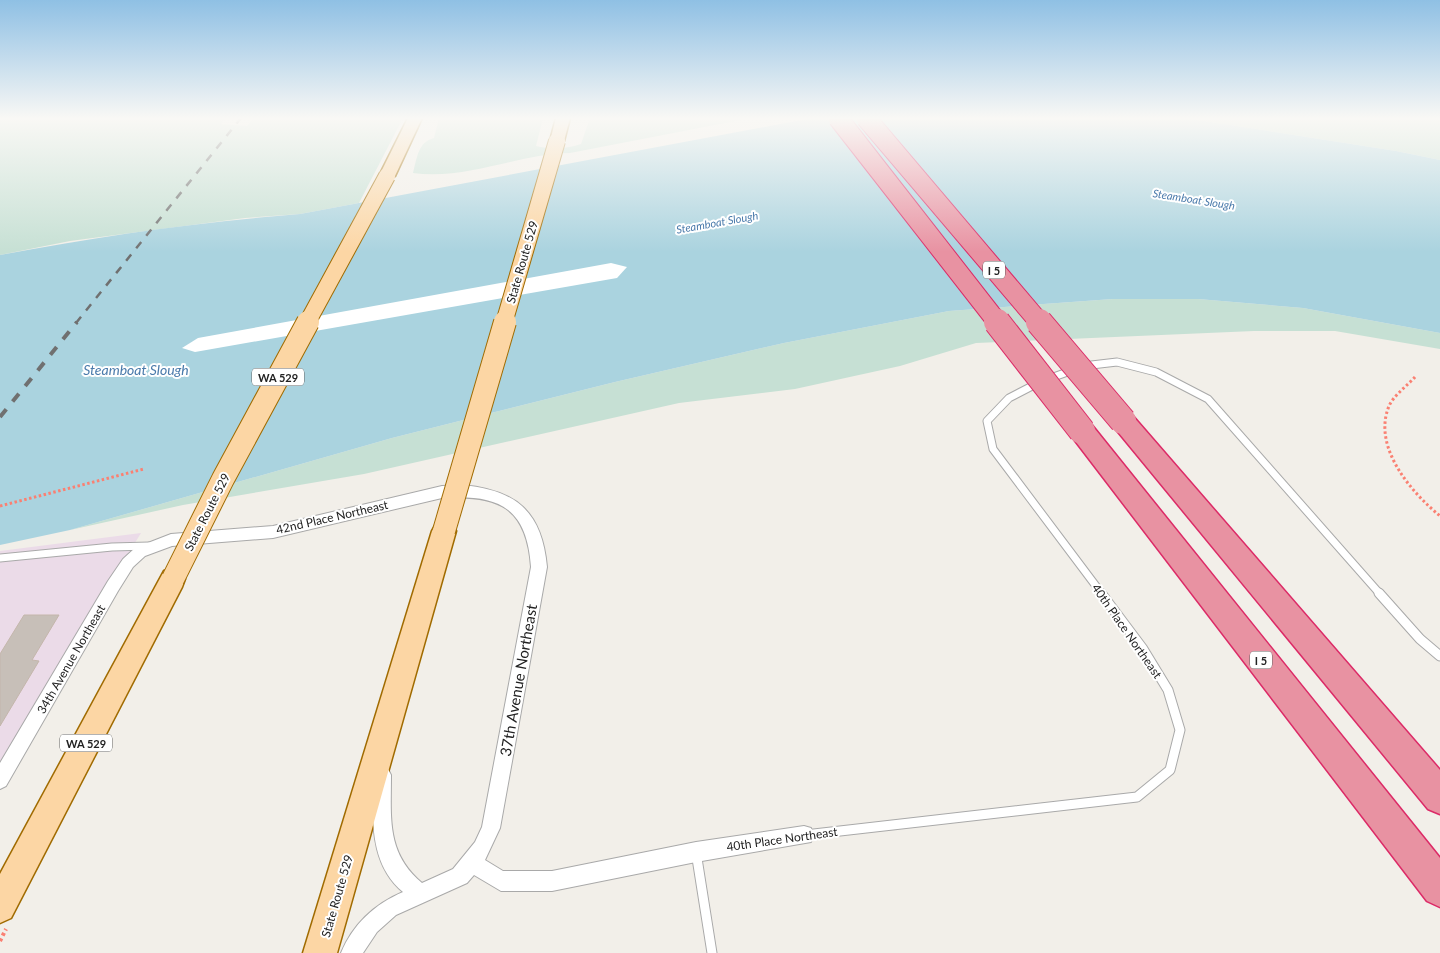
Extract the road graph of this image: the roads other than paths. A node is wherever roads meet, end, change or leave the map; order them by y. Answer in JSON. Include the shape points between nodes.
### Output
{"nodes":[{"id":1,"x":393,"y":162,"type":"edge"},
{"id":2,"x":551,"y":162,"type":"edge"},
{"id":3,"x":873,"y":162,"type":"edge"},
{"id":4,"x":904,"y":162,"type":"edge"},
{"id":5,"x":1082,"y":431,"type":"joint"},
{"id":6,"x":509,"y":502,"type":"joint"},
{"id":7,"x":152,"y":546,"type":"junction"},
{"id":8,"x":0,"y":558,"type":"edge"},
{"id":9,"x":1440,"y":656,"type":"edge"},
{"id":10,"x":383,"y":740,"type":"junction"},
{"id":11,"x":0,"y":780,"type":"edge"},
{"id":12,"x":1440,"y":796,"type":"edge"},
{"id":13,"x":804,"y":835,"type":"joint"},
{"id":14,"x":35,"y":840,"type":"junction"},
{"id":15,"x":696,"y":852,"type":"junction"},
{"id":16,"x":473,"y":863,"type":"junction"},
{"id":17,"x":0,"y":878,"type":"edge"},
{"id":18,"x":1440,"y":888,"type":"edge"},
{"id":19,"x":419,"y":893,"type":"junction"},
{"id":20,"x":0,"y":907,"type":"edge"},
{"id":21,"x":320,"y":953,"type":"edge"},
{"id":22,"x":351,"y":953,"type":"edge"},
{"id":23,"x":712,"y":953,"type":"edge"}],
"edges":[{"from":1,"to":14,"type":"main road","name":"State Route 529","number":"WA 529","bridge":true},
{"from":2,"to":10,"type":"main road","name":"State Route 529","bridge":true},
{"from":3,"to":5,"type":"highway","number":"I 5","bridge":true},
{"from":4,"to":12,"type":"highway","number":"I 5","bridge":true},
{"from":5,"to":18,"type":"highway","number":"I 5"},
{"from":6,"to":7,"type":"street","name":"42nd Place Northeast","via":[[483,492],[463,489],[420,495],[272,532],[171,540]]},
{"from":6,"to":16,"type":"street","name":"37th Avenue Northeast","via":[[528,519],[535,534],[540,547],[539,567],[491,828]]},
{"from":7,"to":8,"type":"lane","via":[[108,546]]},
{"from":7,"to":11,"type":"street","name":"34th Avenue Northeast","via":[[128,564],[113,586]]},
{"from":9,"to":13,"type":"lane","name":"40th Place Northeast","via":[[1420,640],[1208,399],[1156,372],[1118,362],[1089,364],[1024,388],[1003,402],[987,421],[993,449],[1143,649],[1168,690],[1180,730],[1170,770],[1137,797]]},
{"from":10,"to":19,"type":"street","via":[[383,840],[403,882]]},
{"from":10,"to":21,"type":"main road","name":"State Route 529"},
{"from":13,"to":15,"type":"street","name":"40th Place Northeast"},
{"from":14,"to":17,"type":"street"},
{"from":14,"to":20,"type":"main road","name":"State Route 529","number":"WA 529"},
{"from":15,"to":16,"type":"street","name":"40th Place Northeast","via":[[552,881],[501,881]]},
{"from":15,"to":23,"type":"lane"},
{"from":16,"to":19,"type":"street","via":[[460,876]]},
{"from":19,"to":22,"type":"street","via":[[390,908],[370,925]]}]}
